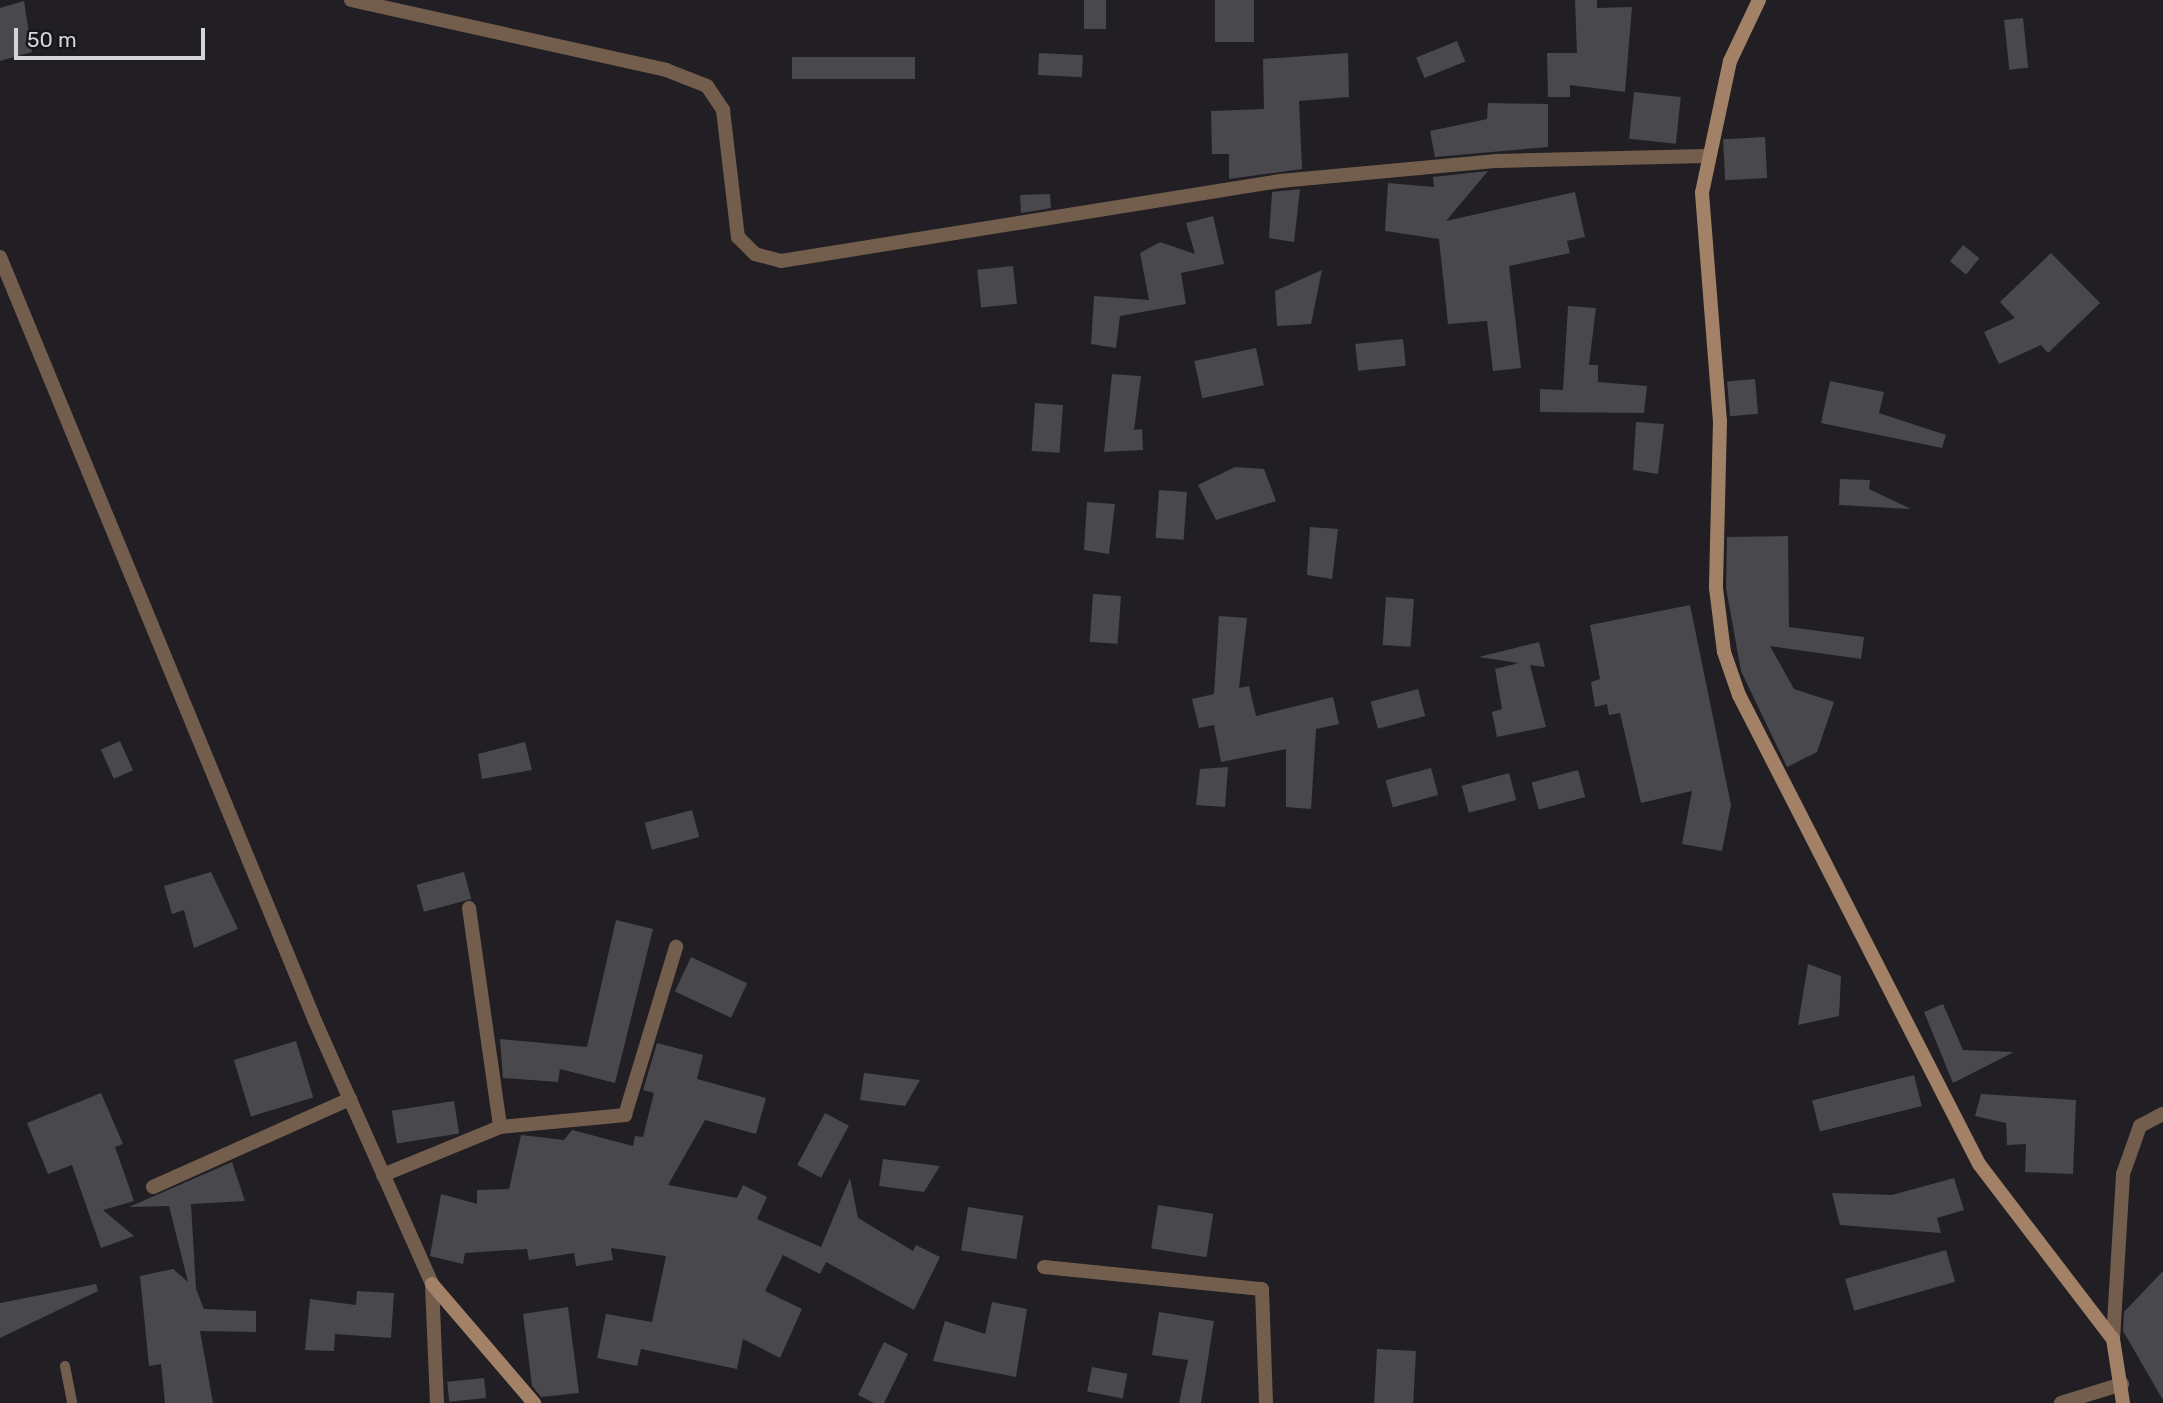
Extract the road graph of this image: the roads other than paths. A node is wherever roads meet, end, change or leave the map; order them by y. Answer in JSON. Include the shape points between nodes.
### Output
{"nodes":[{"id":1,"x":352,"y":0,"type":"edge"},
{"id":2,"x":1759,"y":0,"type":"edge"},
{"id":3,"x":1706,"y":156,"type":"junction"},
{"id":4,"x":0,"y":257,"type":"edge"},
{"id":5,"x":469,"y":908,"type":"dead end"},
{"id":6,"x":676,"y":947,"type":"dead end"},
{"id":7,"x":350,"y":1099,"type":"junction"},
{"id":8,"x":2163,"y":1114,"type":"edge"},
{"id":9,"x":500,"y":1128,"type":"junction"},
{"id":10,"x":383,"y":1175,"type":"junction"},
{"id":11,"x":153,"y":1187,"type":"dead end"},
{"id":12,"x":1044,"y":1267,"type":"dead end"},
{"id":13,"x":432,"y":1284,"type":"junction"},
{"id":14,"x":2113,"y":1339,"type":"junction"},
{"id":15,"x":65,"y":1366,"type":"dead end"},
{"id":16,"x":2122,"y":1384,"type":"junction"},
{"id":17,"x":72,"y":1403,"type":"edge"},
{"id":18,"x":438,"y":1403,"type":"edge"},
{"id":19,"x":534,"y":1403,"type":"edge"},
{"id":20,"x":1266,"y":1403,"type":"edge"},
{"id":21,"x":2061,"y":1403,"type":"edge"},
{"id":22,"x":2123,"y":1403,"type":"edge"}],
"edges":[{"from":1,"to":3,"type":"street","via":[[666,70],[708,86],[723,110],[738,237],[755,254],[781,261],[1280,181],[1497,161]]},
{"from":2,"to":3,"type":"street","via":[[1730,61]]},
{"from":3,"to":14,"type":"street","via":[[1703,204],[1720,421],[1716,588],[1724,652],[1745,706],[1979,1164]]},
{"from":4,"to":7,"type":"street"},
{"from":5,"to":9,"type":"street"},
{"from":6,"to":9,"type":"street","via":[[625,1115]]},
{"from":7,"to":10,"type":"street"},
{"from":7,"to":11,"type":"street"},
{"from":8,"to":14,"type":"street","via":[[2140,1126],[2123,1174]]},
{"from":9,"to":10,"type":"street"},
{"from":10,"to":13,"type":"street"},
{"from":12,"to":20,"type":"street","via":[[1262,1289]]},
{"from":13,"to":18,"type":"street"},
{"from":13,"to":19,"type":"street"},
{"from":14,"to":16,"type":"street"},
{"from":15,"to":17,"type":"lane"},
{"from":16,"to":21,"type":"street"},
{"from":16,"to":22,"type":"street"}]}
